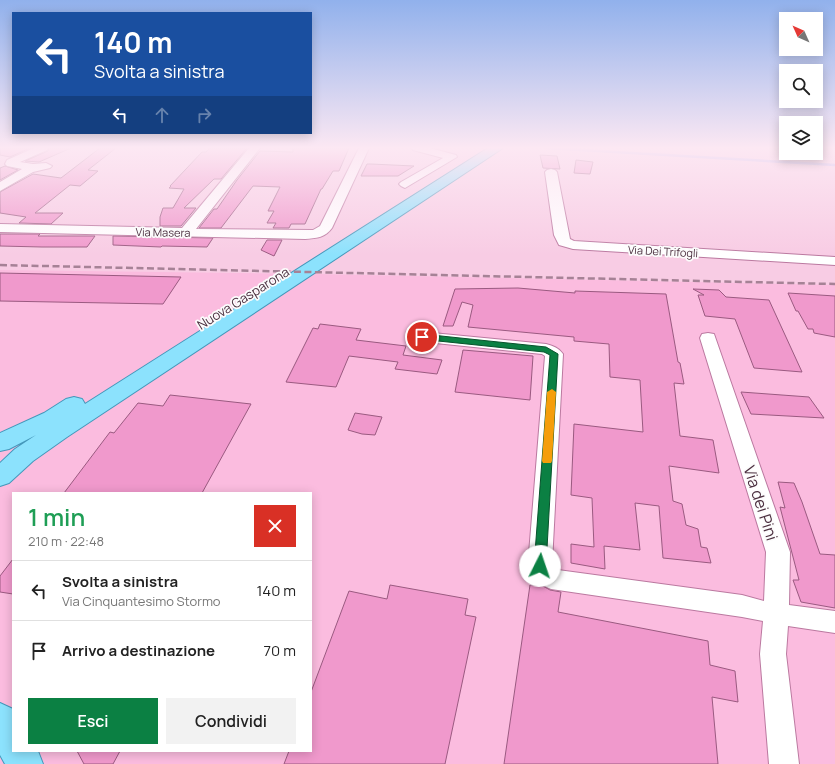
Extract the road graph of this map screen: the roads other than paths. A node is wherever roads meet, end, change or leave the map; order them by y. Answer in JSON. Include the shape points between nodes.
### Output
{"nodes":[{"id":1,"x":226,"y":184,"type":"edge"},
{"id":2,"x":347,"y":184,"type":"edge"},
{"id":3,"x":427,"y":184,"type":"edge"},
{"id":4,"x":442,"y":184,"type":"edge"},
{"id":5,"x":552,"y":184,"type":"edge"},
{"id":6,"x":0,"y":228,"type":"edge"},
{"id":7,"x":186,"y":232,"type":"junction"},
{"id":8,"x":835,"y":261,"type":"edge"},
{"id":9,"x":422,"y":337,"type":"dead end"},
{"id":10,"x":708,"y":338,"type":"dead end"},
{"id":11,"x":52,"y":418,"type":"junction"},
{"id":12,"x":0,"y":443,"type":"edge"},
{"id":13,"x":0,"y":450,"type":"edge"},
{"id":14,"x":0,"y":477,"type":"edge"},
{"id":15,"x":776,"y":614,"type":"junction"},
{"id":16,"x":835,"y":622,"type":"edge"},
{"id":17,"x":784,"y":764,"type":"edge"}],
"edges":[{"from":1,"to":7,"type":"street"},
{"from":2,"to":7,"type":"street","name":"Via Masera","via":[[325,228],[317,234]]},
{"from":3,"to":11,"type":"main road","name":"Nuova Gasparona"},
{"from":4,"to":14,"type":"main road","name":"Nuova Gasparona","via":[[59,431],[24,455]]},
{"from":5,"to":8,"type":"street","name":"Via Dei Trifogli","via":[[561,235],[564,242],[573,245]]},
{"from":6,"to":7,"type":"street","name":"Via Masera"},
{"from":9,"to":15,"type":"street","via":[[546,349],[554,354],[540,566],[551,579],[742,606]]},
{"from":10,"to":15,"type":"street","name":"Via dei Pini","via":[[778,552]]},
{"from":11,"to":12,"type":"main road","name":"Nuova Gasparona"},
{"from":11,"to":13,"type":"main road"},
{"from":15,"to":16,"type":"street"},
{"from":15,"to":17,"type":"street","name":"Via dei Pini","via":[[773,654]]}]}
